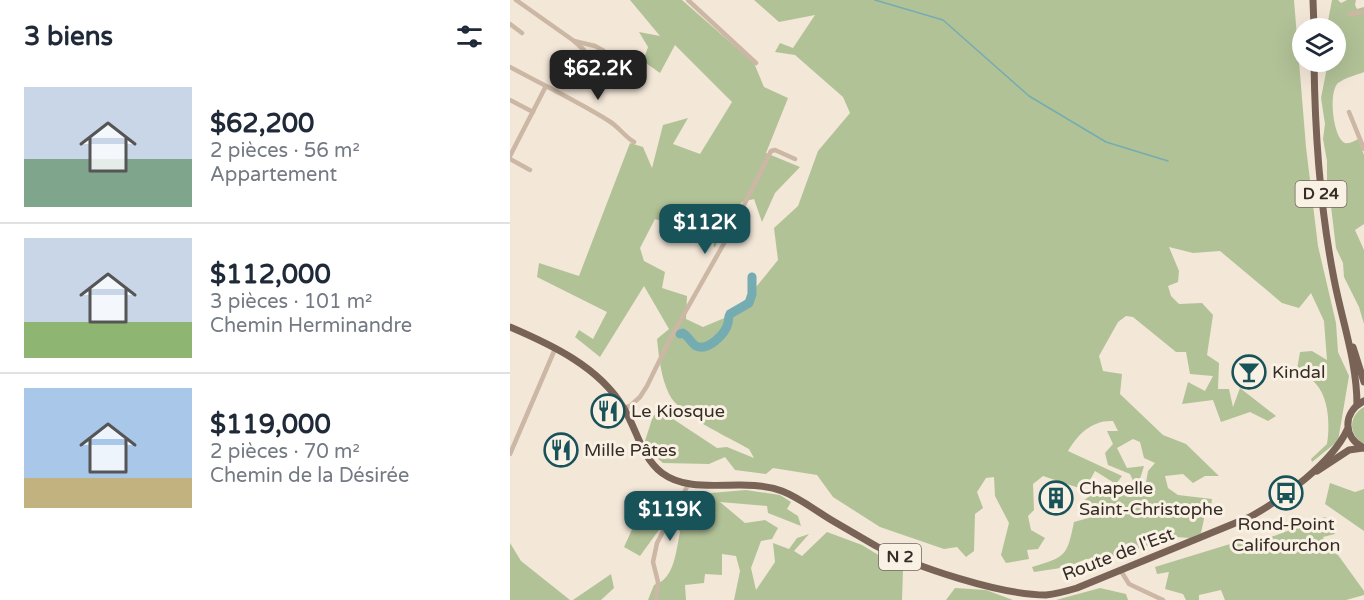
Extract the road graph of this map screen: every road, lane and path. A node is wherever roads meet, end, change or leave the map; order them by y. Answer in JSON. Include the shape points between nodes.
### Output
{"nodes":[{"id":1,"x":516,"y":0,"type":"edge"},
{"id":2,"x":688,"y":0,"type":"edge"},
{"id":3,"x":1314,"y":0,"type":"edge"},
{"id":4,"x":1364,"y":12,"type":"edge"},
{"id":5,"x":1350,"y":14,"type":"dead end"},
{"id":6,"x":1314,"y":18,"type":"edge"},
{"id":7,"x":510,"y":24,"type":"edge"},
{"id":8,"x":522,"y":33,"type":"dead end"},
{"id":9,"x":574,"y":41,"type":"junction"},
{"id":10,"x":584,"y":50,"type":"dead end"},
{"id":11,"x":756,"y":63,"type":"dead end"},
{"id":12,"x":510,"y":68,"type":"edge"},
{"id":13,"x":615,"y":71,"type":"dead end"},
{"id":14,"x":1315,"y":72,"type":"edge"},
{"id":15,"x":546,"y":86,"type":"junction"},
{"id":16,"x":510,"y":100,"type":"edge"},
{"id":17,"x":533,"y":112,"type":"junction"},
{"id":18,"x":1348,"y":112,"type":"dead end"},
{"id":19,"x":634,"y":142,"type":"dead end"},
{"id":20,"x":1364,"y":149,"type":"edge"},
{"id":21,"x":510,"y":158,"type":"edge"},
{"id":22,"x":795,"y":159,"type":"dead end"},
{"id":23,"x":531,"y":170,"type":"dead end"},
{"id":24,"x":1345,"y":325,"type":"junction"},
{"id":25,"x":510,"y":327,"type":"edge"},
{"id":26,"x":555,"y":349,"type":"junction"},
{"id":27,"x":1364,"y":382,"type":"edge"},
{"id":28,"x":1361,"y":403,"type":"edge"},
{"id":29,"x":624,"y":408,"type":"junction"},
{"id":30,"x":1347,"y":430,"type":"junction"},
{"id":31,"x":1364,"y":448,"type":"edge"},
{"id":32,"x":510,"y":454,"type":"edge"},
{"id":33,"x":1307,"y":476,"type":"junction"},
{"id":34,"x":688,"y":485,"type":"junction"},
{"id":35,"x":1121,"y":571,"type":"junction"},
{"id":36,"x":656,"y":600,"type":"edge"},
{"id":37,"x":1163,"y":600,"type":"edge"}],
"edges":[{"from":1,"to":9,"type":"street"},
{"from":2,"to":11,"type":"street"},
{"from":3,"to":6,"type":"main road"},
{"from":4,"to":5,"type":"street"},
{"from":7,"to":8,"type":"street"},
{"from":9,"to":10,"type":"street"},
{"from":9,"to":13,"type":"street","via":[[604,51]]},
{"from":12,"to":15,"type":"street"},
{"from":14,"to":24,"type":"main road","number":"D 24","via":[[1322,201]]},
{"from":15,"to":17,"type":"street"},
{"from":15,"to":19,"type":"street","via":[[620,127]]},
{"from":16,"to":17,"type":"street"},
{"from":17,"to":21,"type":"street"},
{"from":18,"to":20,"type":"street"},
{"from":21,"to":23,"type":"street"},
{"from":22,"to":29,"type":"street","via":[[771,151],[640,398]]},
{"from":24,"to":27,"type":"main road","number":"D 24"},
{"from":24,"to":28,"type":"main road","number":"D 24"},
{"from":25,"to":26,"type":"main road","name":"Route de l'Est","number":"N 2"},
{"from":26,"to":29,"type":"main road","name":"Route de l'Est","number":"N 2","via":[[602,380]]},
{"from":26,"to":32,"type":"street"},
{"from":28,"to":30,"type":"main road","number":"N 2","via":[[1348,416]]},
{"from":29,"to":34,"type":"main road","name":"Route de l'Est","number":"N 2","via":[[652,464],[670,478]]},
{"from":30,"to":31,"type":"main road","number":"N 2","via":[[1356,444]]},
{"from":30,"to":33,"type":"main road","name":"Route de l'Est","number":"N 2","via":[[1338,447]]},
{"from":31,"to":33,"type":"main road","name":"Route de l'Est","number":"N 2","via":[[1349,450]]},
{"from":33,"to":35,"type":"main road","name":"Route de l'Est","number":"N 2","via":[[1250,517]]},
{"from":34,"to":35,"type":"main road","name":"Route de l'Est","number":"N 2","via":[[738,483],[781,490],[900,557],[988,586],[1057,594]]},
{"from":34,"to":36,"type":"street","via":[[657,543],[653,562],[658,582]]},
{"from":35,"to":37,"type":"street","via":[[1129,584]]}]}
